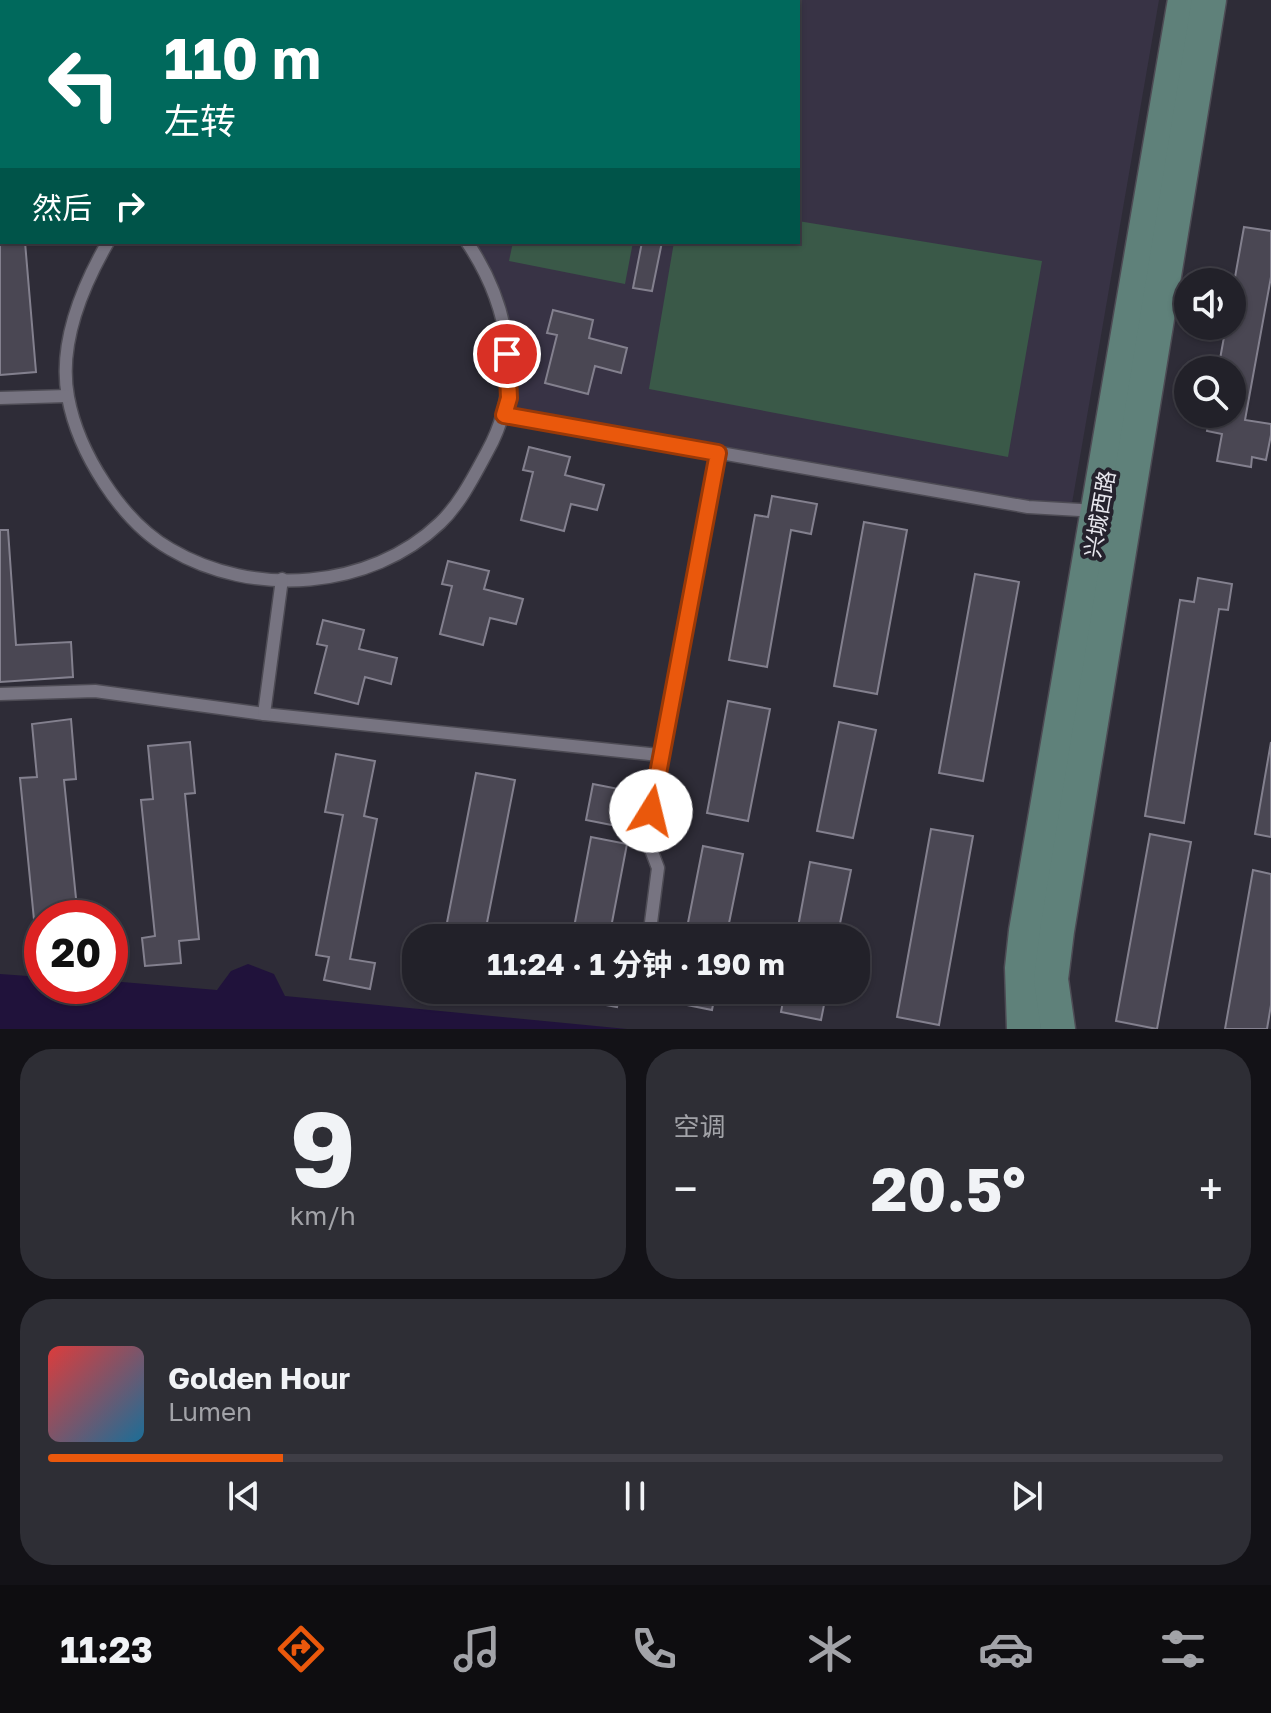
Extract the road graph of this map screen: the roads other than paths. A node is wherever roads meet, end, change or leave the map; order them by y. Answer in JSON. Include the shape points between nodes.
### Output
{"nodes":[{"id":1,"x":1185,"y":0,"type":"edge"},
{"id":2,"x":1209,"y":0,"type":"edge"},
{"id":3,"x":107,"y":244,"type":"edge"},
{"id":4,"x":468,"y":244,"type":"edge"},
{"id":5,"x":67,"y":396,"type":"junction"},
{"id":6,"x":0,"y":398,"type":"edge"},
{"id":7,"x":504,"y":415,"type":"junction"},
{"id":8,"x":718,"y":453,"type":"junction"},
{"id":9,"x":1112,"y":512,"type":"junction"},
{"id":10,"x":282,"y":579,"type":"junction"},
{"id":11,"x":0,"y":694,"type":"edge"},
{"id":12,"x":264,"y":714,"type":"junction"},
{"id":13,"x":659,"y":755,"type":"junction"},
{"id":14,"x":651,"y":924,"type":"edge"},
{"id":15,"x":1024,"y":1029,"type":"edge"},
{"id":16,"x":1058,"y":1029,"type":"edge"}],
"edges":[{"from":1,"to":9,"type":"street","name":"兴城西路"},
{"from":2,"to":9,"type":"street","name":"兴城西路"},
{"from":3,"to":5,"type":"lane","via":[[83,286],[73,326]]},
{"from":4,"to":7,"type":"lane","via":[[486,270],[501,309],[509,398]]},
{"from":5,"to":6,"type":"lane"},
{"from":5,"to":10,"type":"lane","via":[[114,501],[169,549],[212,568]]},
{"from":7,"to":8,"type":"lane"},
{"from":7,"to":10,"type":"lane","via":[[470,484],[440,522],[367,569],[326,580]]},
{"from":8,"to":9,"type":"lane","via":[[1028,507]]},
{"from":8,"to":13,"type":"lane"},
{"from":9,"to":15,"type":"street","name":"兴城西路","via":[[1026,931]]},
{"from":9,"to":16,"type":"street","name":"兴城西路","via":[[1051,979]]},
{"from":10,"to":12,"type":"lane"},
{"from":11,"to":12,"type":"lane","via":[[95,691]]},
{"from":12,"to":13,"type":"lane"},
{"from":13,"to":14,"type":"lane","via":[[647,839],[658,868]]}]}
